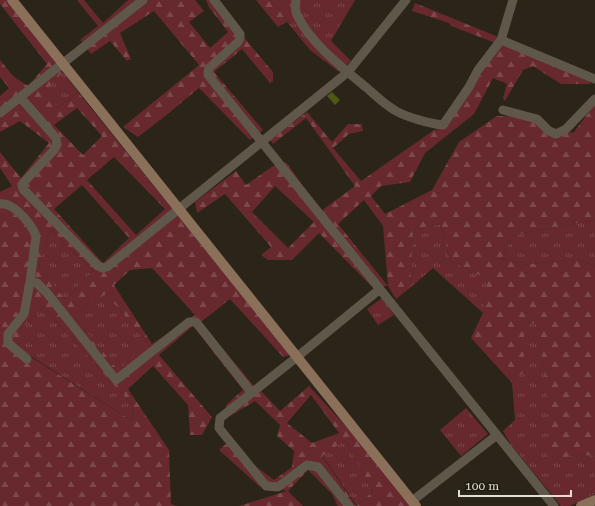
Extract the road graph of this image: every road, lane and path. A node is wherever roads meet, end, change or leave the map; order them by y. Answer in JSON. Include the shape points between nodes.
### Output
{"nodes":[{"id":1,"x":12,"y":0,"type":"edge"},
{"id":2,"x":144,"y":0,"type":"edge"},
{"id":3,"x":214,"y":0,"type":"edge"},
{"id":4,"x":296,"y":0,"type":"edge"},
{"id":5,"x":406,"y":0,"type":"edge"},
{"id":6,"x":512,"y":0,"type":"edge"},
{"id":7,"x":501,"y":40,"type":"junction"},
{"id":8,"x":63,"y":64,"type":"junction"},
{"id":9,"x":348,"y":72,"type":"junction"},
{"id":10,"x":595,"y":78,"type":"edge"},
{"id":11,"x":20,"y":97,"type":"junction"},
{"id":12,"x":595,"y":99,"type":"edge"},
{"id":13,"x":503,"y":110,"type":"dead end"},
{"id":14,"x":0,"y":113,"type":"edge"},
{"id":15,"x":262,"y":141,"type":"junction"},
{"id":16,"x":0,"y":204,"type":"edge"},
{"id":17,"x":179,"y":209,"type":"junction"},
{"id":18,"x":30,"y":282,"type":"junction"},
{"id":19,"x":380,"y":289,"type":"junction"},
{"id":20,"x":27,"y":358,"type":"dead end"},
{"id":21,"x":297,"y":358,"type":"junction"},
{"id":22,"x":252,"y":393,"type":"junction"},
{"id":23,"x":497,"y":435,"type":"junction"},
{"id":24,"x":595,"y":500,"type":"edge"},
{"id":25,"x":414,"y":504,"type":"edge"},
{"id":26,"x":349,"y":506,"type":"edge"},
{"id":27,"x":554,"y":506,"type":"edge"},
{"id":28,"x":581,"y":506,"type":"edge"}],
"edges":[{"from":1,"to":8,"type":"street"},
{"from":2,"to":8,"type":"street"},
{"from":3,"to":15,"type":"street","via":[[240,34],[240,38],[209,68],[208,75]]},
{"from":4,"to":9,"type":"street","via":[[296,14],[314,40]]},
{"from":5,"to":9,"type":"street"},
{"from":6,"to":7,"type":"street"},
{"from":7,"to":9,"type":"street","via":[[443,124],[397,112]]},
{"from":7,"to":10,"type":"street"},
{"from":8,"to":11,"type":"street"},
{"from":8,"to":17,"type":"street"},
{"from":9,"to":15,"type":"street"},
{"from":11,"to":14,"type":"street"},
{"from":11,"to":17,"type":"street","via":[[56,138],[57,145],[24,182],[23,188],[98,266],[107,267]]},
{"from":12,"to":13,"type":"street","via":[[566,129],[556,134],[549,132],[537,119]]},
{"from":15,"to":17,"type":"street"},
{"from":15,"to":19,"type":"street"},
{"from":16,"to":18,"type":"street","via":[[17,210],[34,230],[36,236]]},
{"from":17,"to":21,"type":"street"},
{"from":18,"to":20,"type":"street","via":[[24,314],[8,334],[8,343]]},
{"from":18,"to":22,"type":"street","via":[[47,292],[116,380],[189,322],[196,322]]},
{"from":19,"to":21,"type":"street"},
{"from":19,"to":23,"type":"street"},
{"from":21,"to":22,"type":"street"},
{"from":21,"to":25,"type":"street"},
{"from":22,"to":26,"type":"street","via":[[220,418],[219,428],[266,486],[278,487],[307,466],[318,468]]},
{"from":23,"to":25,"type":"street"},
{"from":23,"to":27,"type":"street"},
{"from":24,"to":28,"type":"street"}]}
